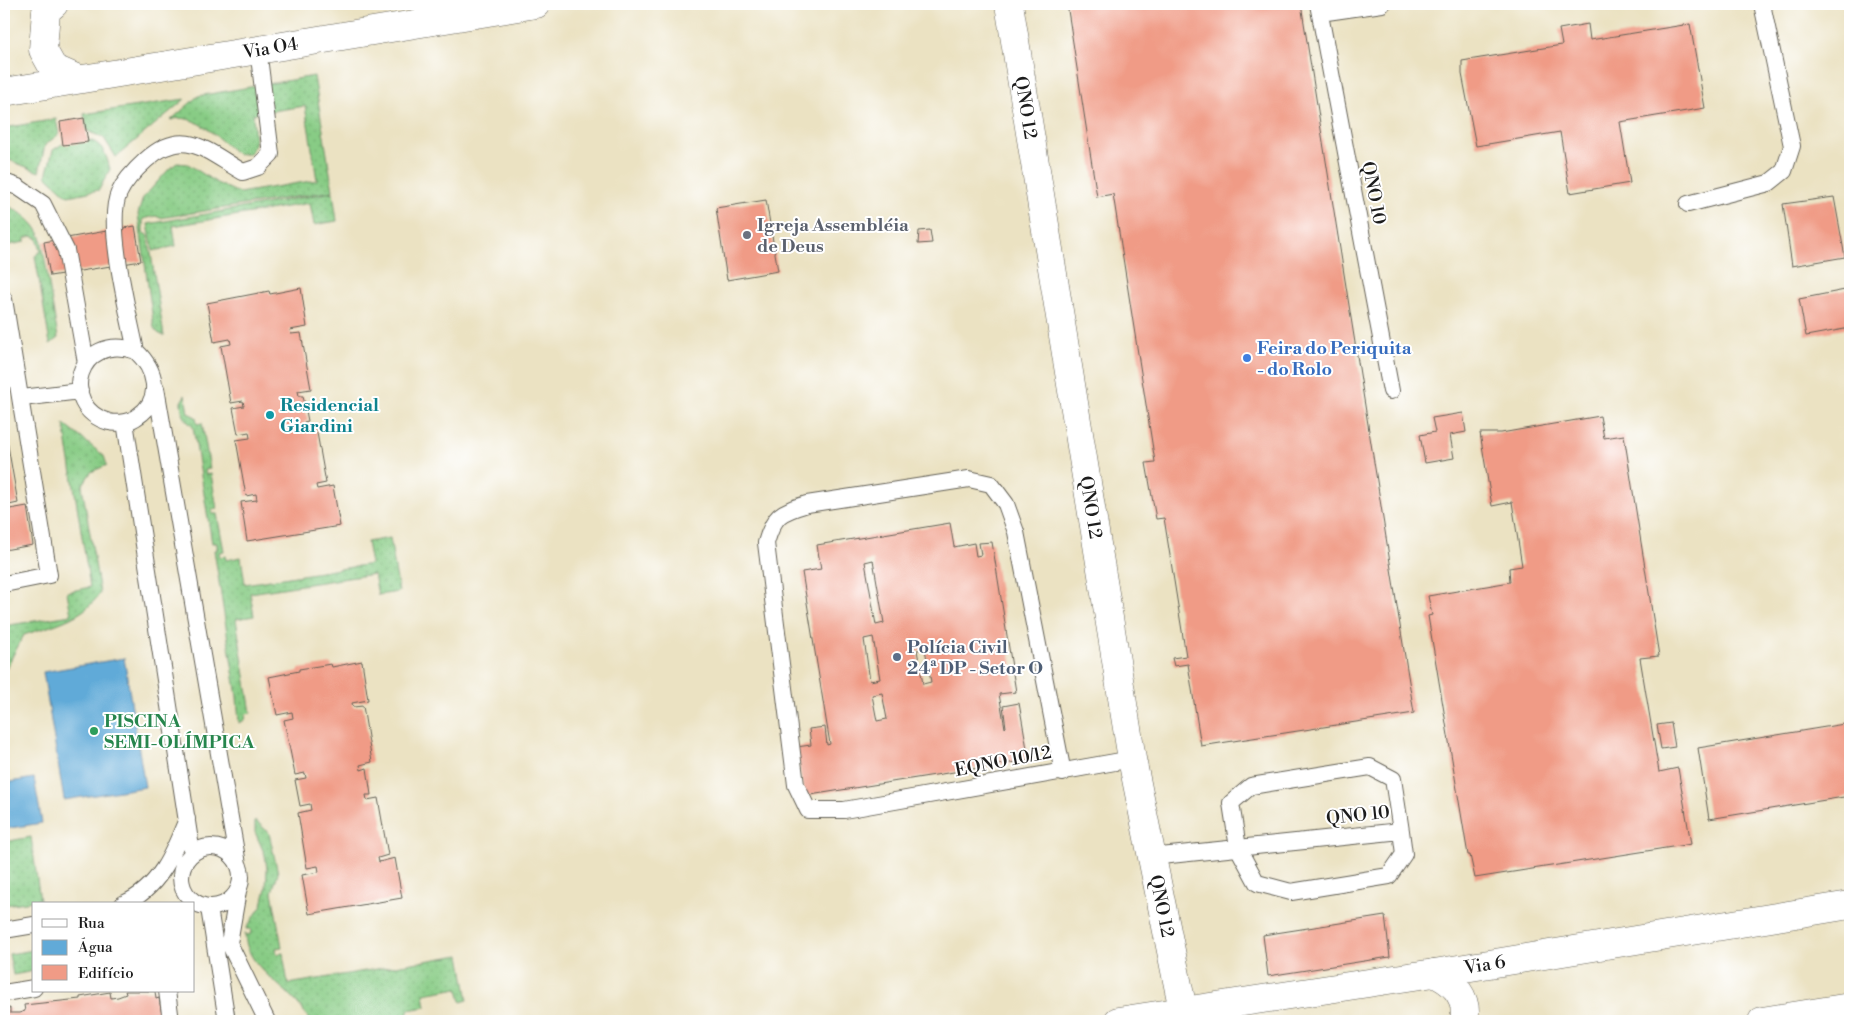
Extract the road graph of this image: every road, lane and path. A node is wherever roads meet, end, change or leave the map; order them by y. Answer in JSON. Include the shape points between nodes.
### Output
{"nodes":[{"id":1,"x":54,"y":4,"type":"edge"},
{"id":2,"x":536,"y":4,"type":"edge"},
{"id":3,"x":1009,"y":4,"type":"edge"},
{"id":4,"x":1382,"y":4,"type":"edge"},
{"id":5,"x":1762,"y":4,"type":"edge"},
{"id":6,"x":1319,"y":8,"type":"edge"},
{"id":7,"x":258,"y":49,"type":"junction"},
{"id":8,"x":78,"y":79,"type":"junction"},
{"id":9,"x":4,"y":92,"type":"edge"},
{"id":10,"x":4,"y":182,"type":"edge"},
{"id":11,"x":1688,"y":204,"type":"dead end"},
{"id":12,"x":4,"y":299,"type":"edge"},
{"id":13,"x":136,"y":351,"type":"junction"},
{"id":14,"x":86,"y":363,"type":"junction"},
{"id":15,"x":154,"y":379,"type":"junction"},
{"id":16,"x":80,"y":391,"type":"junction"},
{"id":17,"x":1391,"y":391,"type":"dead end"},
{"id":18,"x":22,"y":398,"type":"junction"},
{"id":19,"x":125,"y":422,"type":"junction"},
{"id":20,"x":4,"y":584,"type":"edge"},
{"id":21,"x":1132,"y":759,"type":"junction"},
{"id":22,"x":1062,"y":773,"type":"junction"},
{"id":23,"x":186,"y":819,"type":"junction"},
{"id":24,"x":1401,"y":831,"type":"junction"},
{"id":25,"x":1238,"y":848,"type":"junction"},
{"id":26,"x":192,"y":854,"type":"junction"},
{"id":27,"x":1151,"y":857,"type":"junction"},
{"id":28,"x":238,"y":864,"type":"junction"},
{"id":29,"x":238,"y":890,"type":"junction"},
{"id":30,"x":127,"y":902,"type":"edge"},
{"id":31,"x":194,"y":902,"type":"edge"},
{"id":32,"x":1850,"y":905,"type":"edge"},
{"id":33,"x":201,"y":907,"type":"edge"},
{"id":34,"x":32,"y":925,"type":"edge"},
{"id":35,"x":4,"y":930,"type":"edge"},
{"id":36,"x":1434,"y":973,"type":"junction"},
{"id":37,"x":32,"y":988,"type":"edge"},
{"id":38,"x":166,"y":992,"type":"edge"},
{"id":39,"x":4,"y":993,"type":"edge"},
{"id":40,"x":1850,"y":1007,"type":"edge"},
{"id":41,"x":1183,"y":1010,"type":"junction"},
{"id":42,"x":171,"y":1021,"type":"edge"},
{"id":43,"x":227,"y":1021,"type":"edge"},
{"id":44,"x":267,"y":1021,"type":"edge"},
{"id":45,"x":1118,"y":1021,"type":"edge"},
{"id":46,"x":1464,"y":1021,"type":"edge"},
{"id":47,"x":1762,"y":1021,"type":"edge"}],
"edges":[{"from":1,"to":8,"type":"main road","via":[[46,11],[43,50],[53,68]]},
{"from":2,"to":7,"type":"main road","name":"Via O4"},
{"from":3,"to":21,"type":"main road","name":"QNO 12"},
{"from":4,"to":6,"type":"lane"},
{"from":5,"to":11,"type":"lane","via":[[1792,146],[1784,171],[1769,183]]},
{"from":6,"to":17,"type":"lane","name":"QNO 10"},
{"from":7,"to":8,"type":"main road","name":"Via O4"},
{"from":7,"to":13,"type":"lane","via":[[271,154],[258,167],[243,172],[193,143],[175,143],[159,148],[135,170],[119,194],[115,242]]},
{"from":8,"to":9,"type":"main road","name":"Via O4"},
{"from":10,"to":14,"type":"lane","via":[[18,187],[43,204],[66,250]]},
{"from":12,"to":18,"type":"lane"},
{"from":13,"to":14,"type":"lane","via":[[109,348],[93,355]]},
{"from":13,"to":15,"type":"lane","via":[[148,363]]},
{"from":14,"to":16,"type":"lane","via":[[81,372]]},
{"from":15,"to":19,"type":"lane","via":[[154,393],[148,406]]},
{"from":15,"to":28,"type":"lane"},
{"from":16,"to":18,"type":"lane"},
{"from":16,"to":19,"type":"lane","via":[[91,413],[113,423]]},
{"from":18,"to":20,"type":"lane","via":[[49,575]]},
{"from":19,"to":23,"type":"lane"},
{"from":21,"to":22,"type":"lane"},
{"from":21,"to":27,"type":"main road","name":"QNO 12"},
{"from":22,"to":22,"type":"lane","name":"EQNO 10/12","via":[[1016,532],[1006,504],[991,484],[970,480],[807,504],[783,511],[771,524],[766,543],[796,785],[808,810],[844,810]]},
{"from":23,"to":26,"type":"lane"},
{"from":23,"to":30,"type":"lane","via":[[167,866],[138,897]]},
{"from":24,"to":25,"type":"lane","name":"QNO 10"},
{"from":24,"to":25,"type":"lane","via":[[1404,854],[1388,876],[1291,892],[1257,883]]},
{"from":24,"to":25,"type":"lane","name":"QNO 10","via":[[1393,779],[1370,767],[1251,786],[1231,803]]},
{"from":25,"to":27,"type":"lane","name":"QNO 10"},
{"from":26,"to":28,"type":"lane","via":[[205,847],[218,848],[230,854]]},
{"from":26,"to":31,"type":"lane","via":[[184,865],[181,881],[184,891]]},
{"from":27,"to":41,"type":"main road","name":"QNO 12"},
{"from":28,"to":29,"type":"lane","via":[[241,877]]},
{"from":29,"to":33,"type":"lane","via":[[219,907]]},
{"from":29,"to":44,"type":"lane","via":[[229,943]]},
{"from":32,"to":36,"type":"main road","name":"Via 6"},
{"from":33,"to":43,"type":"lane"},
{"from":34,"to":35,"type":"lane"},
{"from":36,"to":41,"type":"main road","name":"Via 6"},
{"from":36,"to":46,"type":"main road","via":[[1447,978],[1457,988],[1464,1001]]},
{"from":37,"to":39,"type":"lane"},
{"from":38,"to":42,"type":"lane"},
{"from":40,"to":47,"type":"main road"},
{"from":41,"to":45,"type":"main road","name":"Via 6"}]}
